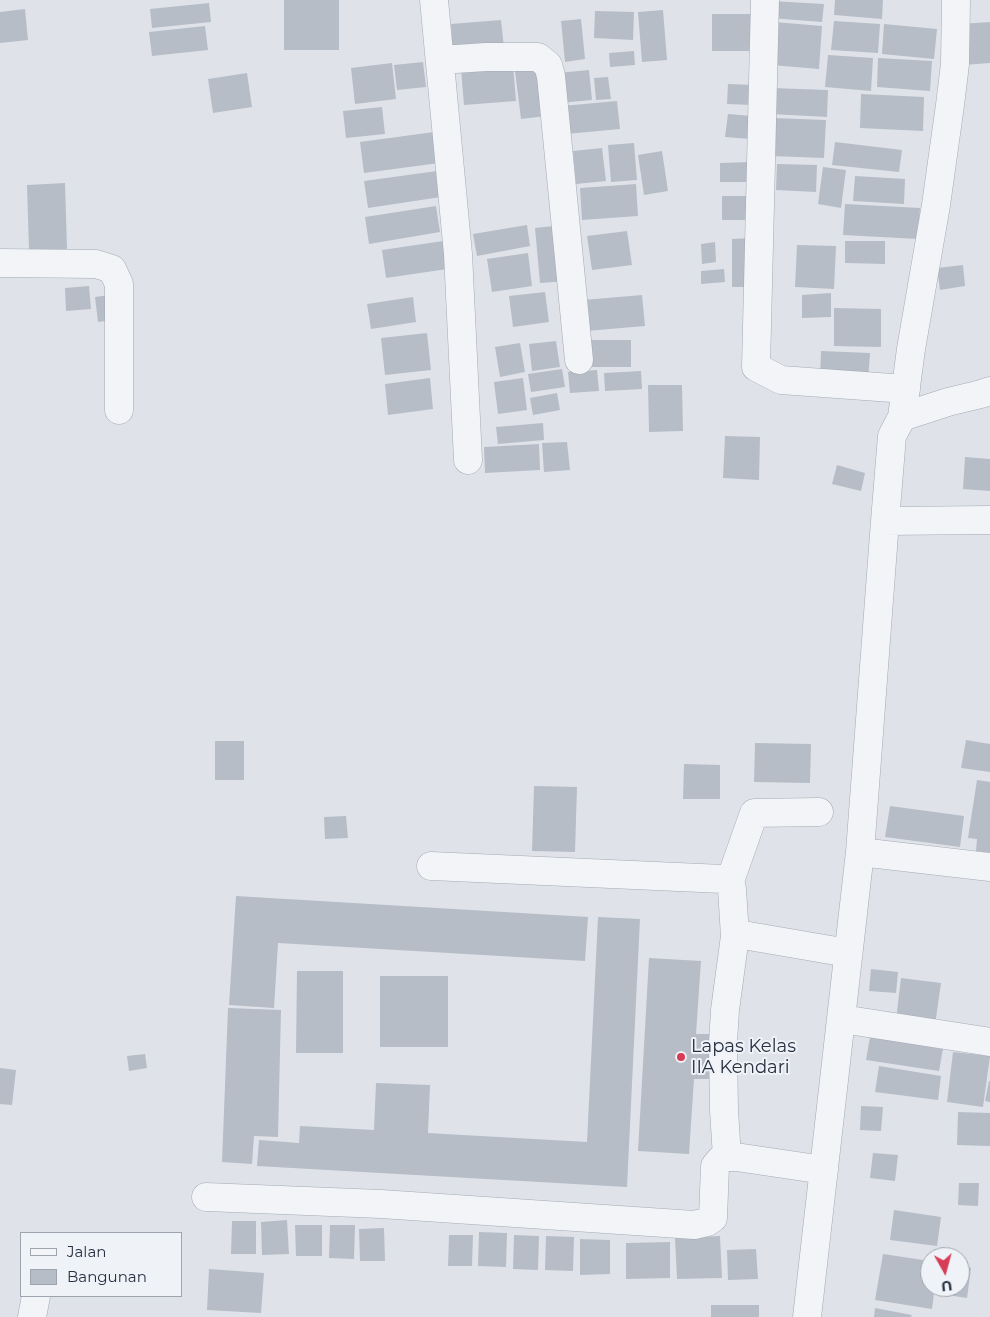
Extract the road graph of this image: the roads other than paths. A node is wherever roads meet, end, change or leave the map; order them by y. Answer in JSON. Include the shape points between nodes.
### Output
{"nodes":[{"id":1,"x":434,"y":0,"type":"edge"},
{"id":2,"x":764,"y":0,"type":"edge"},
{"id":3,"x":956,"y":0,"type":"edge"},
{"id":4,"x":440,"y":60,"type":"junction"},
{"id":5,"x":0,"y":263,"type":"edge"},
{"id":6,"x":579,"y":360,"type":"dead end"},
{"id":7,"x":906,"y":388,"type":"junction"},
{"id":8,"x":990,"y":391,"type":"edge"},
{"id":9,"x":119,"y":410,"type":"dead end"},
{"id":10,"x":902,"y":417,"type":"junction"},
{"id":11,"x":468,"y":460,"type":"dead end"},
{"id":12,"x":990,"y":520,"type":"edge"},
{"id":13,"x":884,"y":521,"type":"junction"},
{"id":14,"x":819,"y":812,"type":"dead end"},
{"id":15,"x":860,"y":852,"type":"junction"},
{"id":16,"x":431,"y":866,"type":"dead end"},
{"id":17,"x":990,"y":866,"type":"edge"},
{"id":18,"x":730,"y":881,"type":"junction"},
{"id":19,"x":735,"y":936,"type":"junction"},
{"id":20,"x":848,"y":953,"type":"junction"},
{"id":21,"x":842,"y":1019,"type":"junction"},
{"id":22,"x":990,"y":1042,"type":"edge"},
{"id":23,"x":727,"y":1157,"type":"junction"},
{"id":24,"x":824,"y":1170,"type":"junction"},
{"id":25,"x":206,"y":1196,"type":"dead end"},
{"id":26,"x":36,"y":1297,"type":"edge"},
{"id":27,"x":32,"y":1317,"type":"edge"},
{"id":28,"x":807,"y":1317,"type":"edge"}],
"edges":[{"from":1,"to":4,"type":"street"},
{"from":2,"to":7,"type":"street","via":[[756,367],[781,380]]},
{"from":3,"to":7,"type":"street","via":[[955,64]]},
{"from":4,"to":6,"type":"street","via":[[538,57],[548,65]]},
{"from":4,"to":11,"type":"street","via":[[458,254]]},
{"from":5,"to":9,"type":"street","via":[[96,264],[112,269],[119,284]]},
{"from":7,"to":10,"type":"street"},
{"from":8,"to":10,"type":"street"},
{"from":10,"to":13,"type":"street","via":[[892,436]]},
{"from":12,"to":13,"type":"street"},
{"from":13,"to":15,"type":"street"},
{"from":14,"to":18,"type":"street","via":[[754,813]]},
{"from":15,"to":17,"type":"street"},
{"from":15,"to":20,"type":"street"},
{"from":16,"to":18,"type":"street"},
{"from":18,"to":19,"type":"street"},
{"from":19,"to":20,"type":"street"},
{"from":19,"to":23,"type":"street","via":[[723,1043]]},
{"from":20,"to":21,"type":"street"},
{"from":21,"to":22,"type":"street"},
{"from":21,"to":24,"type":"street"},
{"from":23,"to":24,"type":"street"},
{"from":23,"to":25,"type":"street","via":[[715,1166],[713,1218],[694,1225]]},
{"from":24,"to":28,"type":"street"},
{"from":26,"to":27,"type":"street"}]}
